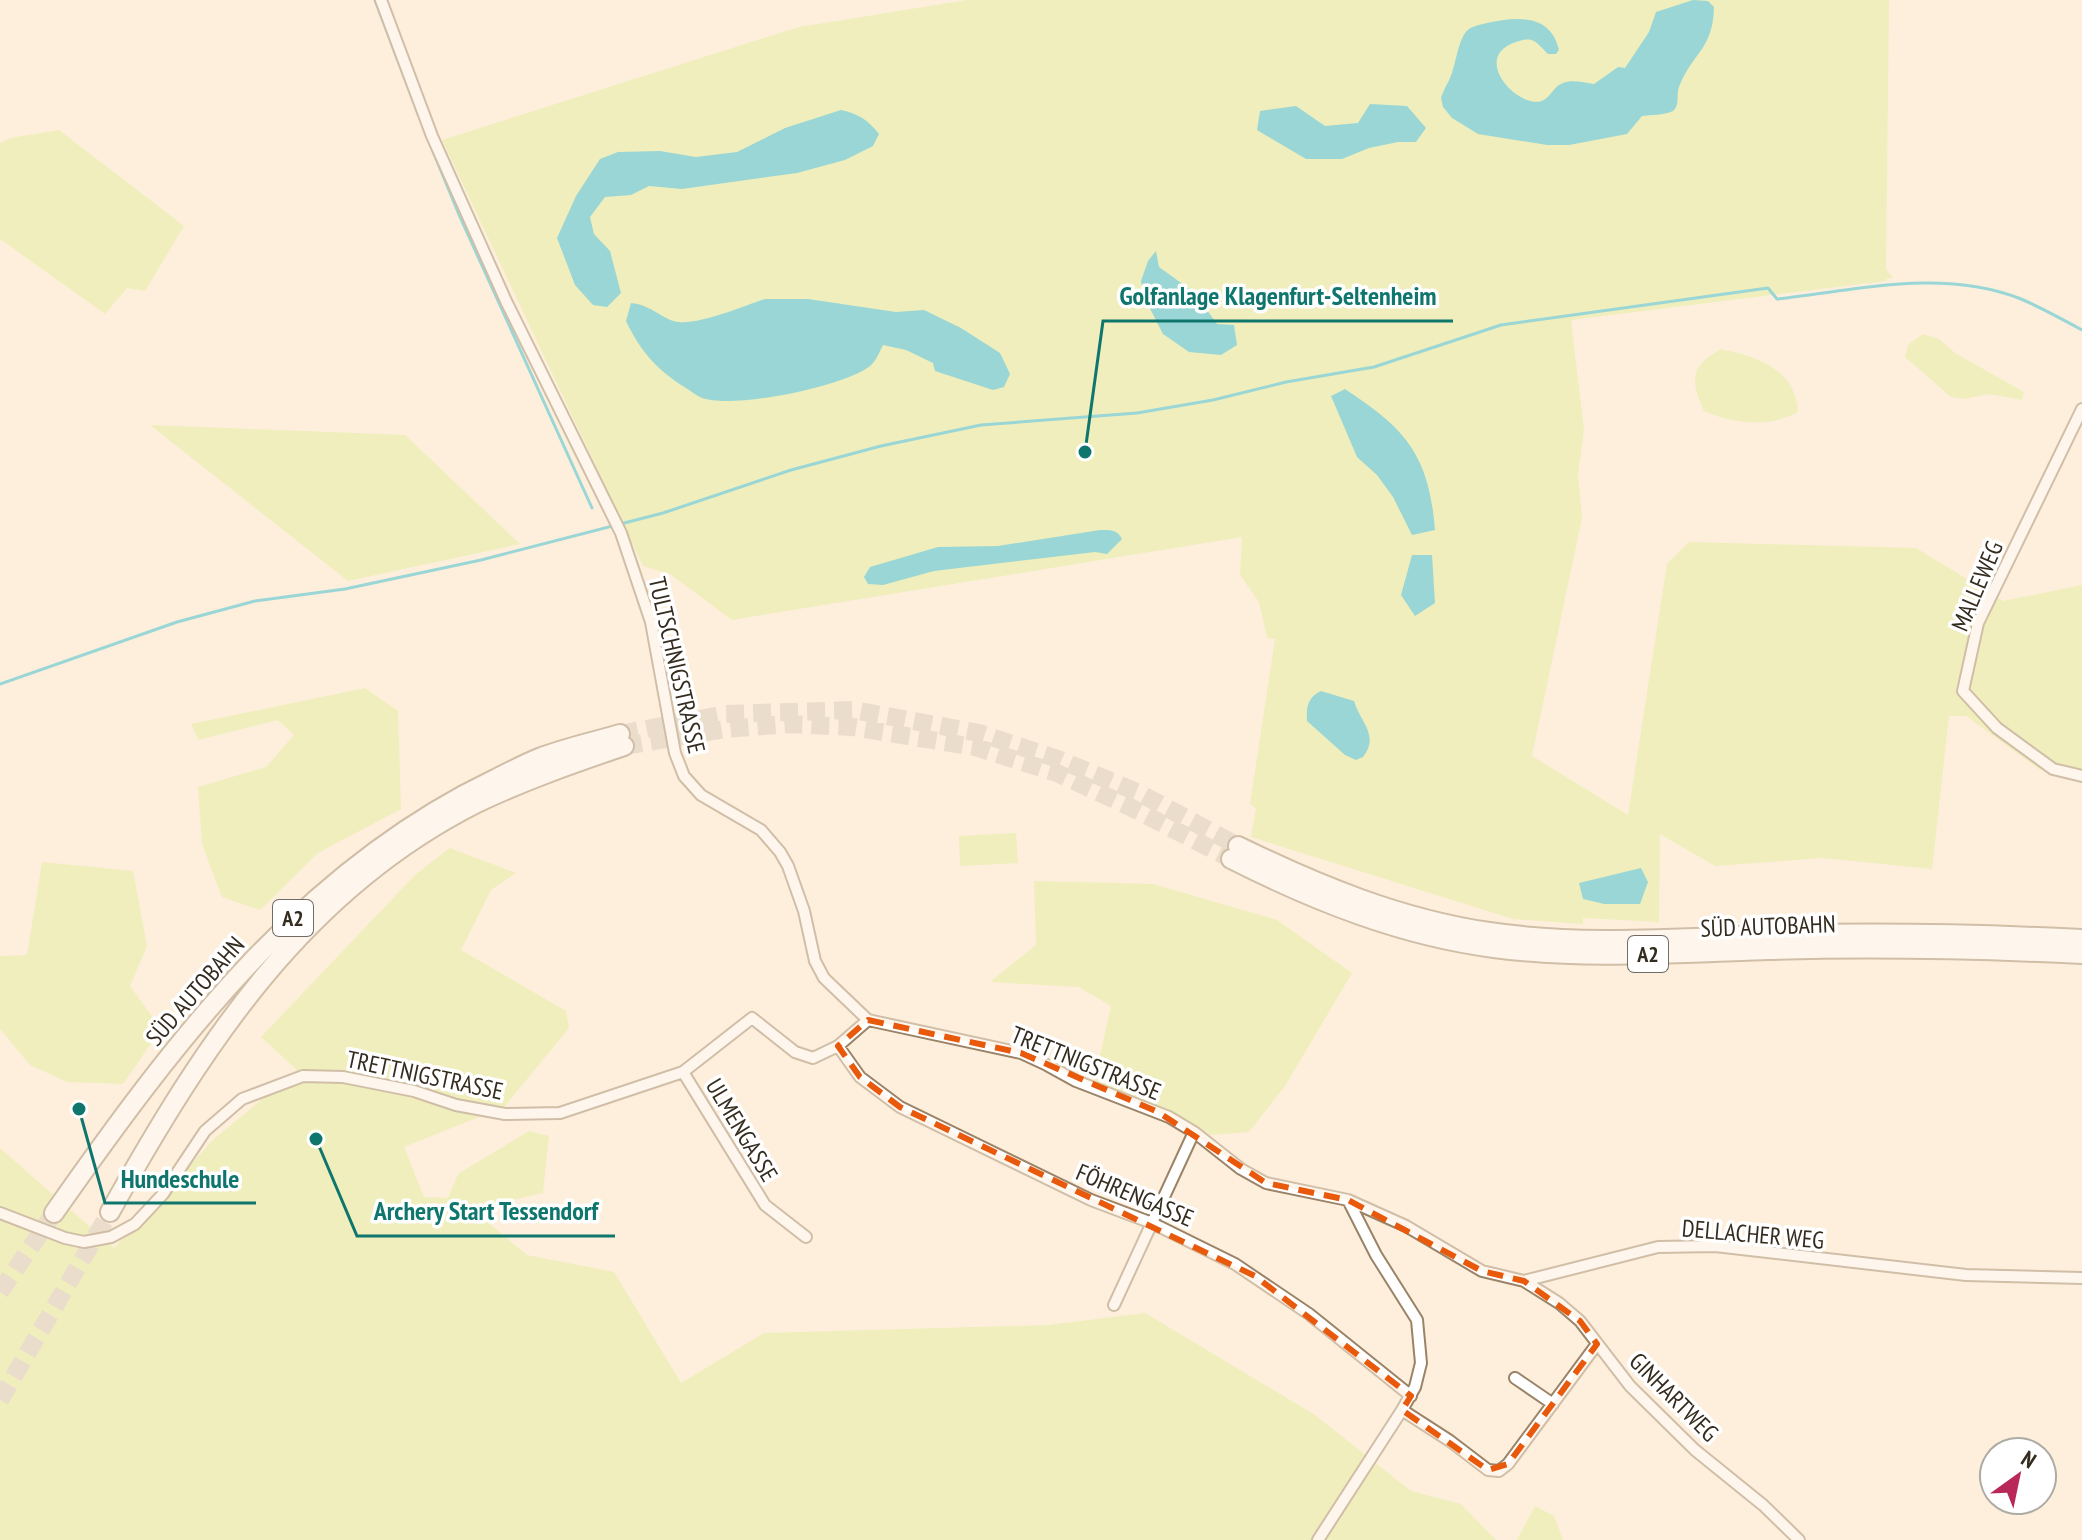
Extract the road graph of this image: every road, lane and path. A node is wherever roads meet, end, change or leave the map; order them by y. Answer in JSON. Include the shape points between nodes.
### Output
{"nodes":[{"id":1,"x":381,"y":0,"type":"edge"},
{"id":2,"x":2082,"y":409,"type":"edge"},
{"id":3,"x":2082,"y":776,"type":"edge"},
{"id":4,"x":2082,"y":939,"type":"edge"},
{"id":5,"x":2082,"y":954,"type":"edge"},
{"id":6,"x":868,"y":1020,"type":"junction"},
{"id":7,"x":838,"y":1046,"type":"junction"},
{"id":8,"x":683,"y":1072,"type":"junction"},
{"id":9,"x":1194,"y":1132,"type":"junction"},
{"id":10,"x":1348,"y":1200,"type":"junction"},
{"id":11,"x":110,"y":1212,"type":"tunnel mouth"},
{"id":12,"x":0,"y":1213,"type":"edge"},
{"id":13,"x":54,"y":1213,"type":"tunnel mouth"},
{"id":14,"x":1152,"y":1223,"type":"junction"},
{"id":15,"x":806,"y":1237,"type":"dead end"},
{"id":16,"x":2082,"y":1278,"type":"edge"},
{"id":17,"x":1524,"y":1281,"type":"junction"},
{"id":18,"x":1114,"y":1305,"type":"dead end"},
{"id":19,"x":1597,"y":1344,"type":"junction"},
{"id":20,"x":1515,"y":1378,"type":"dead end"},
{"id":21,"x":1411,"y":1396,"type":"junction"},
{"id":22,"x":1553,"y":1404,"type":"junction"},
{"id":23,"x":1402,"y":1410,"type":"junction"},
{"id":24,"x":1318,"y":1540,"type":"edge"},
{"id":25,"x":1799,"y":1540,"type":"edge"}],
"edges":[{"from":1,"to":6,"type":"street","name":"TULTSCHNIGSTRASSE","via":[[432,136],[506,301],[621,533],[651,622],[684,776],[701,795],[761,830],[780,852],[804,911],[815,961],[824,978]]},
{"from":2,"to":3,"type":"street","name":"MALLEWEG","via":[[1978,623],[1963,691],[1997,728],[2053,769]]},
{"from":4,"to":5,"type":"highway","name":"SÜD AUTOBAHN","number":"A2","via":[[1875,932],[1568,939],[1488,932],[1374,905],[1234,852],[1280,884],[1374,921],[1493,948],[1572,954],[1871,948]]},
{"from":6,"to":7,"type":"street","name":"TRETTNIGSTRASSE"},
{"from":6,"to":9,"type":"street","name":"TRETTNIGSTRASSE","via":[[1021,1053]]},
{"from":7,"to":8,"type":"street","name":"TRETTNIGSTRASSE","via":[[813,1058],[795,1052],[752,1018]]},
{"from":7,"to":14,"type":"street","name":"FÖHRENGASSE","via":[[860,1077],[900,1107],[1091,1200]]},
{"from":8,"to":12,"type":"street","name":"TRETTNIGSTRASSE","via":[[560,1113],[505,1114],[343,1077],[303,1076],[242,1099],[205,1131],[163,1194],[135,1224],[111,1237],[84,1242],[65,1238]]},
{"from":8,"to":15,"type":"street","name":"ULMENGASSE","via":[[765,1205]]},
{"from":9,"to":10,"type":"street","name":"TRETTNIGSTRASSE","via":[[1266,1183]]},
{"from":9,"to":14,"type":"street"},
{"from":10,"to":17,"type":"street","name":"DELLACHER WEG","via":[[1406,1226],[1482,1271]]},
{"from":10,"to":21,"type":"street","via":[[1417,1320],[1421,1363]]},
{"from":11,"to":13,"type":"highway","name":"SÜD AUTOBAHN","number":"A2","via":[[198,1064],[241,1003],[338,898],[477,803],[622,740],[538,759],[474,789],[393,837],[327,888],[206,1011]]},
{"from":14,"to":18,"type":"street"},
{"from":14,"to":21,"type":"street","name":"FÖHRENGASSE","via":[[1255,1276],[1337,1334]]},
{"from":16,"to":17,"type":"street","name":"DELLACHER WEG","via":[[1966,1275],[1715,1246],[1658,1247]]},
{"from":17,"to":19,"type":"street","name":"GINHARTWEG","via":[[1569,1312]]},
{"from":19,"to":22,"type":"street"},
{"from":19,"to":25,"type":"street","name":"GINHARTWEG","via":[[1630,1386],[1695,1450]]},
{"from":20,"to":22,"type":"street"},
{"from":21,"to":23,"type":"street"},
{"from":22,"to":23,"type":"street","via":[[1508,1464],[1493,1471]]},
{"from":23,"to":24,"type":"street"}]}
